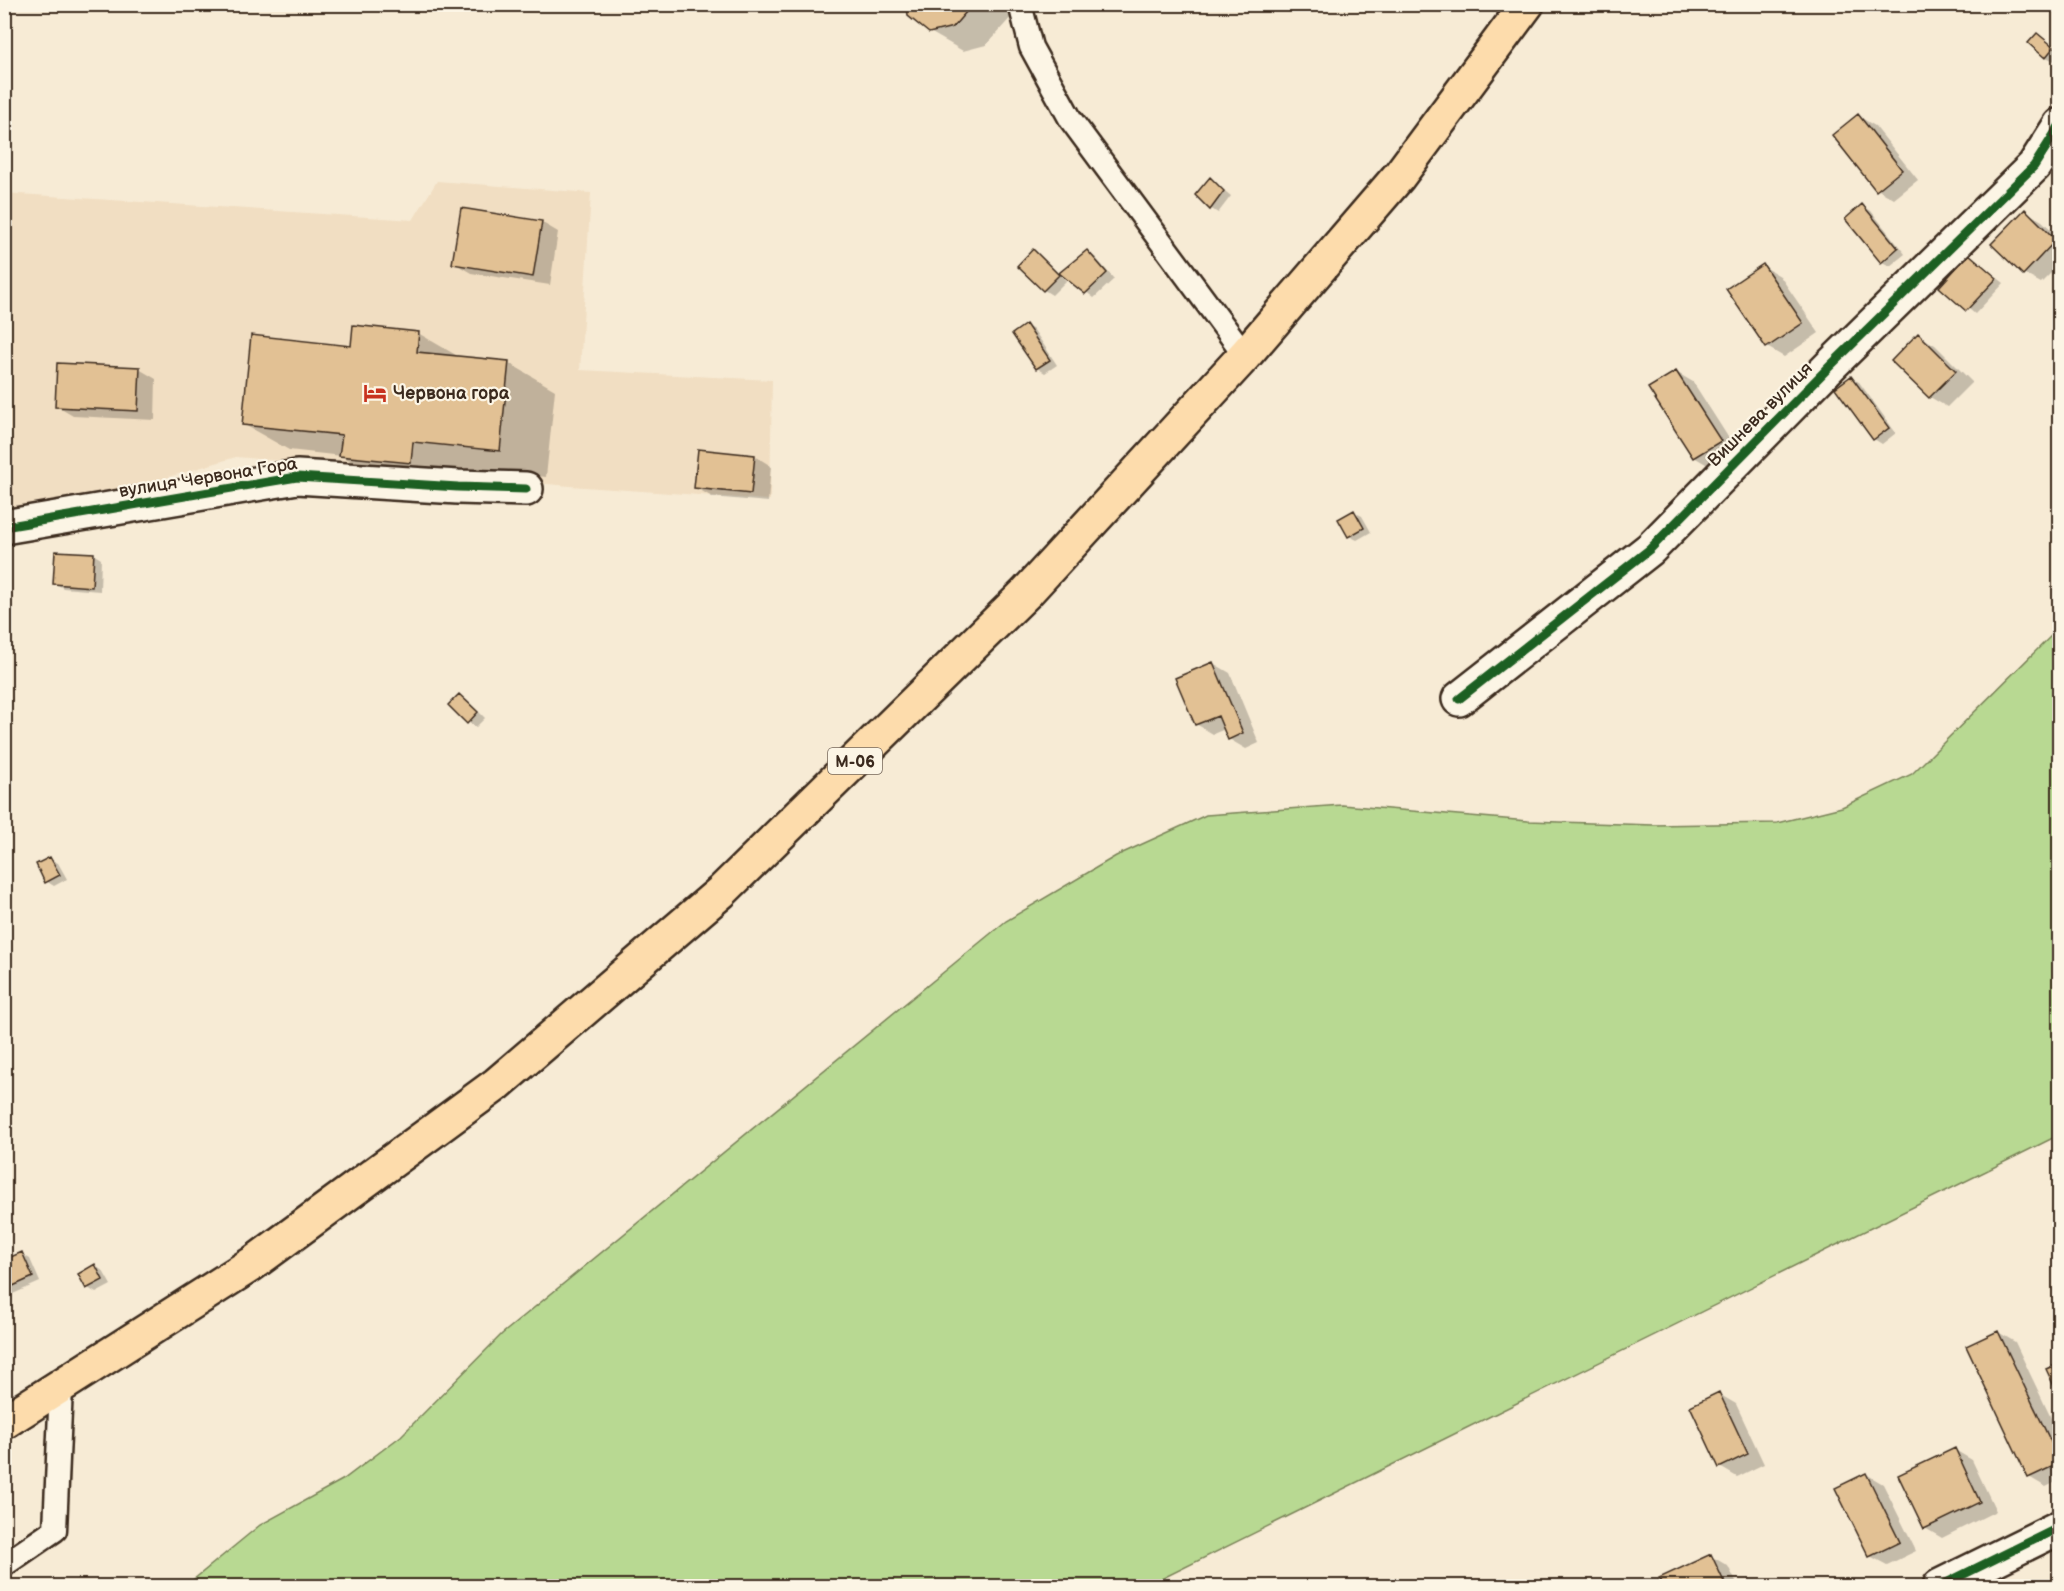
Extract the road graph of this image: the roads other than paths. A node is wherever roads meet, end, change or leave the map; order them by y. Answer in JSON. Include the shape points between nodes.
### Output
{"nodes":[{"id":1,"x":1020,"y":4,"type":"edge"},
{"id":2,"x":1527,"y":4,"type":"edge"},
{"id":3,"x":2060,"y":126,"type":"edge"},
{"id":4,"x":1245,"y":355,"type":"junction"},
{"id":5,"x":526,"y":489,"type":"dead end"},
{"id":6,"x":4,"y":527,"type":"edge"},
{"id":7,"x":1459,"y":699,"type":"dead end"},
{"id":8,"x":61,"y":1387,"type":"junction"},
{"id":9,"x":4,"y":1422,"type":"edge"},
{"id":10,"x":2060,"y":1527,"type":"edge"},
{"id":11,"x":4,"y":1565,"type":"edge"},
{"id":12,"x":1940,"y":1587,"type":"edge"}],
"edges":[{"from":1,"to":4,"type":"lane","via":[[1031,47],[1071,120]]},
{"from":2,"to":4,"type":"highway","number":"М-06","via":[[1399,176]]},
{"from":3,"to":7,"type":"street","name":"Вишнева вулиця","via":[[2034,166],[1650,549]]},
{"from":4,"to":8,"type":"highway","number":"М-06","via":[[1026,593],[720,892],[497,1084],[252,1264]]},
{"from":5,"to":6,"type":"street","name":"вулиця Червона Гора","via":[[297,477]]},
{"from":8,"to":9,"type":"highway","number":"М-06"},
{"from":8,"to":11,"type":"lane","via":[[55,1530]]},
{"from":10,"to":12,"type":"street"}]}
